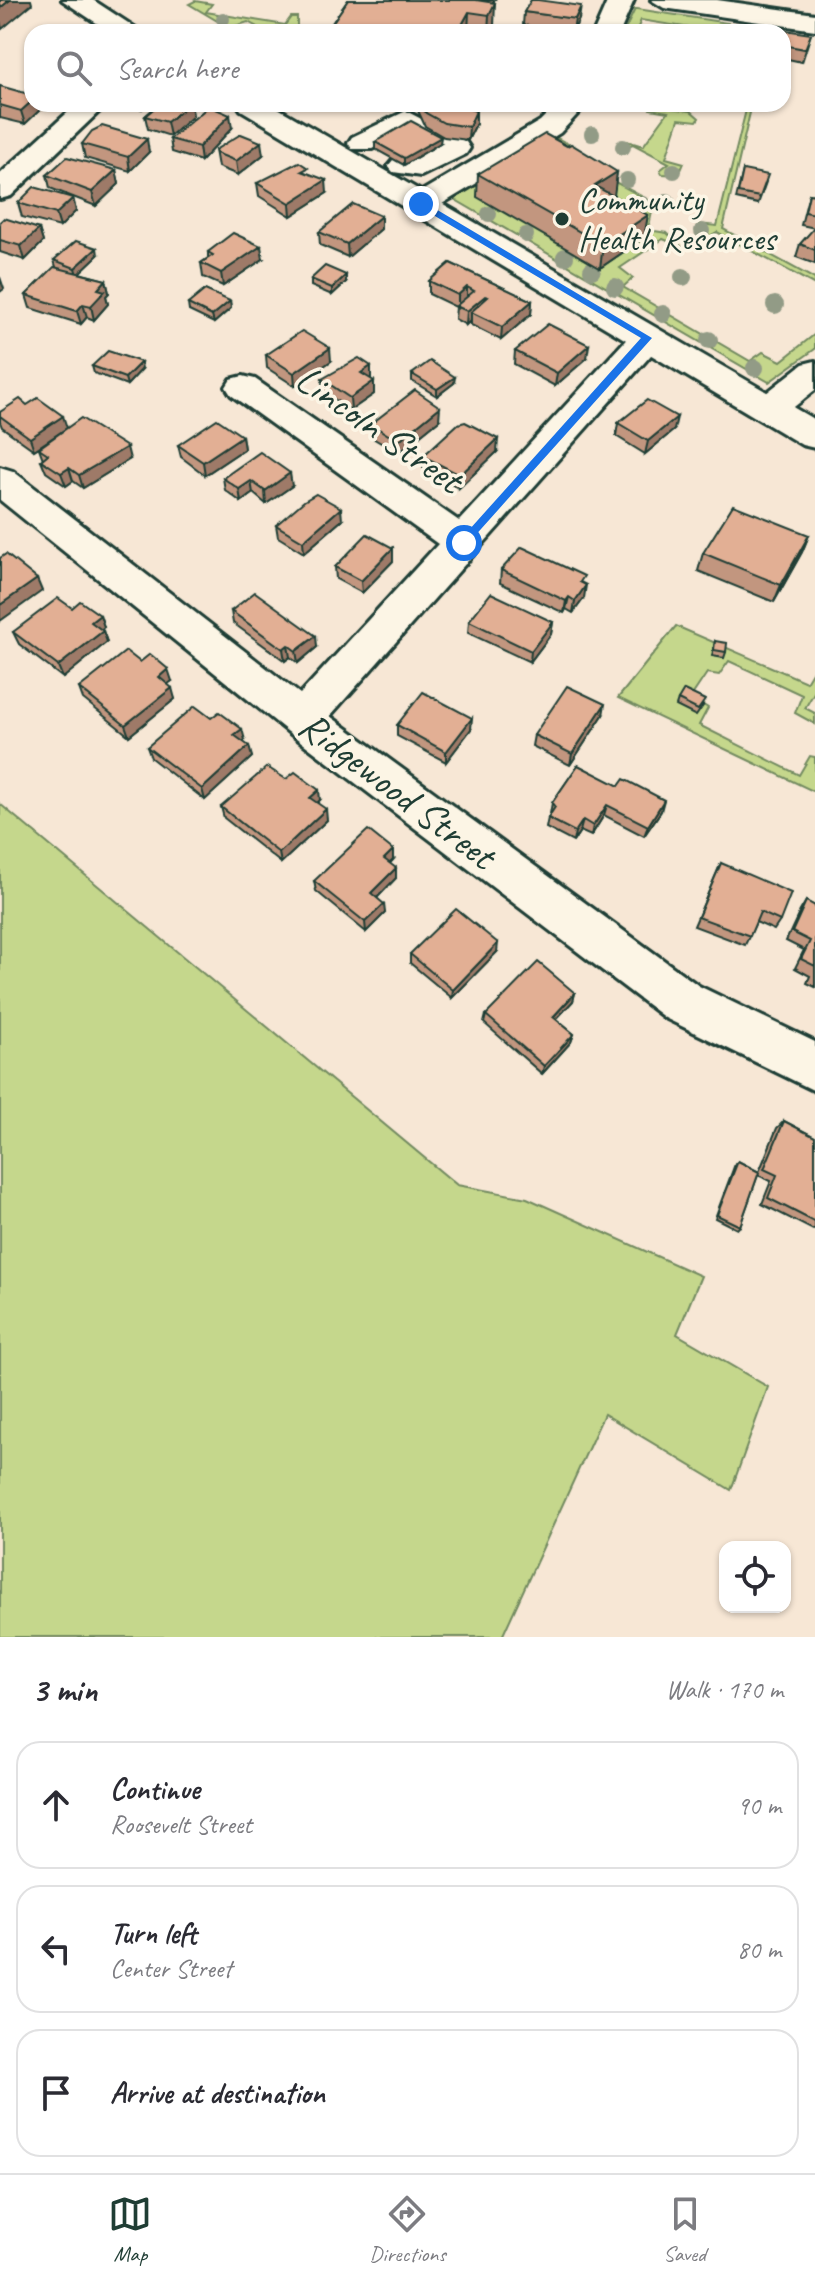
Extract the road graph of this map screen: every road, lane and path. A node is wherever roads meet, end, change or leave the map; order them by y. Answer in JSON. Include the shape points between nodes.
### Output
{"nodes":[{"id":1,"x":621,"y":0,"type":"edge"},
{"id":2,"x":664,"y":0,"type":"edge"},
{"id":3,"x":85,"y":2,"type":"edge"},
{"id":4,"x":754,"y":6,"type":"edge"},
{"id":5,"x":815,"y":22,"type":"edge"},
{"id":6,"x":117,"y":24,"type":"edge"},
{"id":7,"x":610,"y":24,"type":"edge"},
{"id":8,"x":84,"y":112,"type":"edge"},
{"id":9,"x":273,"y":112,"type":"edge"},
{"id":10,"x":565,"y":112,"type":"edge"},
{"id":11,"x":388,"y":154,"type":"junction"},
{"id":12,"x":465,"y":178,"type":"junction"},
{"id":13,"x":0,"y":189,"type":"edge"},
{"id":14,"x":421,"y":204,"type":"junction"},
{"id":15,"x":647,"y":338,"type":"junction"},
{"id":16,"x":815,"y":372,"type":"edge"},
{"id":17,"x":243,"y":387,"type":"dead end"},
{"id":18,"x":768,"y":409,"type":"junction"},
{"id":19,"x":815,"y":436,"type":"edge"},
{"id":20,"x":0,"y":480,"type":"edge"},
{"id":21,"x":464,"y":543,"type":"junction"},
{"id":22,"x":302,"y":719,"type":"junction"},
{"id":23,"x":815,"y":1067,"type":"edge"}],
"edges":[{"from":1,"to":7,"type":"street"},
{"from":2,"to":4,"type":"street"},
{"from":3,"to":6,"type":"street"},
{"from":4,"to":5,"type":"street"},
{"from":8,"to":13,"type":"street"},
{"from":9,"to":11,"type":"street"},
{"from":10,"to":12,"type":"street","via":[[550,127]]},
{"from":11,"to":12,"type":"street"},
{"from":11,"to":14,"type":"street"},
{"from":12,"to":14,"type":"street"},
{"from":14,"to":15,"type":"street"},
{"from":15,"to":18,"type":"street"},
{"from":15,"to":21,"type":"street"},
{"from":16,"to":18,"type":"street"},
{"from":17,"to":21,"type":"street","name":"Lincoln Street"},
{"from":18,"to":19,"type":"street"},
{"from":20,"to":22,"type":"street","name":"Ridgewood Street"},
{"from":21,"to":22,"type":"street"},
{"from":22,"to":23,"type":"street","name":"Ridgewood Street","via":[[682,1002]]}]}
